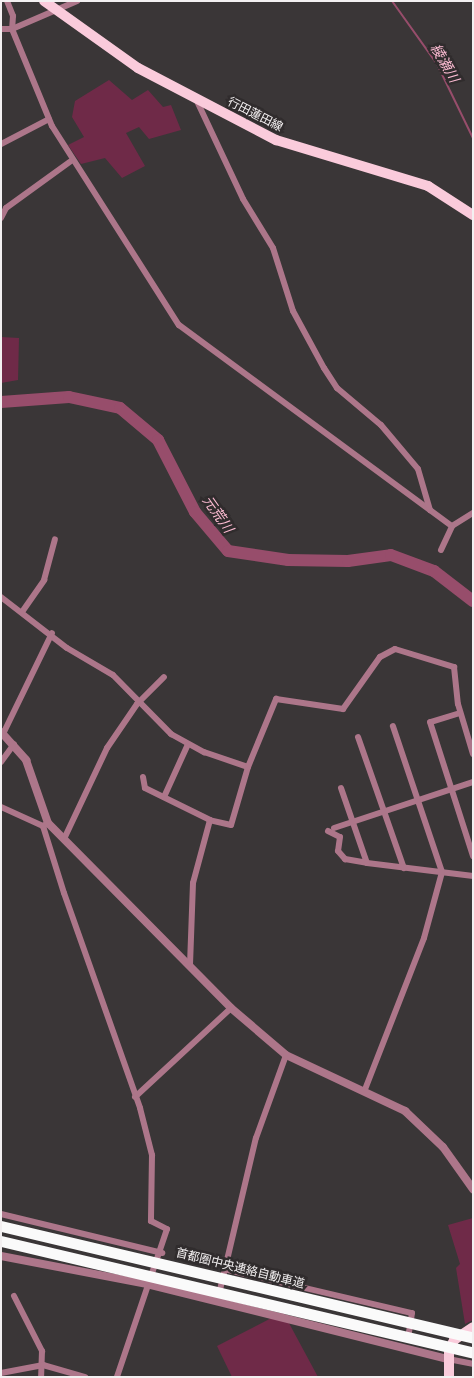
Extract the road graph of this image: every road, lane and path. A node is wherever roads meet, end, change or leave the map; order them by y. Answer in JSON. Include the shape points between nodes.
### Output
{"nodes":[{"id":1,"x":7,"y":1,"type":"edge"},
{"id":2,"x":44,"y":1,"type":"edge"},
{"id":3,"x":77,"y":1,"type":"edge"},
{"id":4,"x":56,"y":11,"type":"junction"},
{"id":5,"x":1,"y":29,"type":"edge"},
{"id":6,"x":12,"y":29,"type":"junction"},
{"id":7,"x":195,"y":98,"type":"junction"},
{"id":8,"x":49,"y":119,"type":"junction"},
{"id":9,"x":1,"y":144,"type":"edge"},
{"id":10,"x":71,"y":161,"type":"junction"},
{"id":11,"x":473,"y":214,"type":"edge"},
{"id":12,"x":1,"y":218,"type":"edge"},
{"id":13,"x":430,"y":510,"type":"junction"},
{"id":14,"x":473,"y":513,"type":"edge"},
{"id":15,"x":452,"y":526,"type":"junction"},
{"id":16,"x":55,"y":539,"type":"dead end"},
{"id":17,"x":441,"y":550,"type":"dead end"},
{"id":18,"x":1,"y":597,"type":"edge"},
{"id":19,"x":22,"y":612,"type":"junction"},
{"id":20,"x":52,"y":633,"type":"junction"},
{"id":21,"x":164,"y":677,"type":"dead end"},
{"id":22,"x":137,"y":704,"type":"junction"},
{"id":23,"x":460,"y":713,"type":"junction"},
{"id":24,"x":393,"y":726,"type":"dead end"},
{"id":25,"x":2,"y":733,"type":"edge"},
{"id":26,"x":358,"y":737,"type":"dead end"},
{"id":27,"x":14,"y":744,"type":"junction"},
{"id":28,"x":188,"y":744,"type":"junction"},
{"id":29,"x":473,"y":754,"type":"edge"},
{"id":30,"x":1,"y":762,"type":"edge"},
{"id":31,"x":248,"y":767,"type":"junction"},
{"id":32,"x":143,"y":777,"type":"dead end"},
{"id":33,"x":473,"y":782,"type":"edge"},
{"id":34,"x":341,"y":788,"type":"dead end"},
{"id":35,"x":452,"y":789,"type":"junction"},
{"id":36,"x":164,"y":797,"type":"junction"},
{"id":37,"x":418,"y":801,"type":"junction"},
{"id":38,"x":1,"y":807,"type":"edge"},
{"id":39,"x":385,"y":812,"type":"junction"},
{"id":40,"x":210,"y":820,"type":"junction"},
{"id":41,"x":353,"y":822,"type":"junction"},
{"id":42,"x":46,"y":825,"type":"junction"},
{"id":43,"x":64,"y":839,"type":"junction"},
{"id":44,"x":473,"y":856,"type":"edge"},
{"id":45,"x":367,"y":863,"type":"junction"},
{"id":46,"x":404,"y":868,"type":"junction"},
{"id":47,"x":442,"y":872,"type":"junction"},
{"id":48,"x":473,"y":876,"type":"edge"},
{"id":49,"x":190,"y":965,"type":"junction"},
{"id":50,"x":231,"y":1008,"type":"junction"},
{"id":51,"x":286,"y":1055,"type":"junction"},
{"id":52,"x":364,"y":1092,"type":"junction"},
{"id":53,"x":135,"y":1097,"type":"junction"},
{"id":54,"x":473,"y":1189,"type":"edge"},
{"id":55,"x":1,"y":1214,"type":"edge"},
{"id":56,"x":1,"y":1226,"type":"edge"},
{"id":57,"x":1,"y":1241,"type":"edge"},
{"id":58,"x":162,"y":1253,"type":"junction"},
{"id":59,"x":1,"y":1256,"type":"edge"},
{"id":60,"x":224,"y":1269,"type":"junction"},
{"id":61,"x":151,"y":1286,"type":"junction"},
{"id":62,"x":14,"y":1296,"type":"dead end"},
{"id":63,"x":218,"y":1302,"type":"junction"},
{"id":64,"x":473,"y":1327,"type":"edge"},
{"id":65,"x":473,"y":1338,"type":"edge"},
{"id":66,"x":406,"y":1348,"type":"junction"},
{"id":67,"x":473,"y":1352,"type":"edge"},
{"id":68,"x":448,"y":1359,"type":"junction"},
{"id":69,"x":473,"y":1364,"type":"edge"},
{"id":70,"x":43,"y":1365,"type":"junction"},
{"id":71,"x":1,"y":1373,"type":"edge"},
{"id":72,"x":41,"y":1377,"type":"edge"},
{"id":73,"x":85,"y":1377,"type":"edge"},
{"id":74,"x":117,"y":1377,"type":"edge"},
{"id":75,"x":449,"y":1377,"type":"edge"}],
"edges":[{"from":1,"to":6,"type":"street"},
{"from":2,"to":4,"type":"main road","name":"行田蓮田線"},
{"from":3,"to":4,"type":"street"},
{"from":4,"to":6,"type":"street"},
{"from":4,"to":7,"type":"main road","name":"行田蓮田線","via":[[138,68]]},
{"from":5,"to":6,"type":"street"},
{"from":6,"to":8,"type":"street"},
{"from":7,"to":11,"type":"main road","name":"行田蓮田線","via":[[276,140],[428,186]]},
{"from":7,"to":13,"type":"street","via":[[243,199],[273,248],[293,311],[324,368],[337,388],[381,425],[418,470]]},
{"from":8,"to":9,"type":"street"},
{"from":8,"to":10,"type":"street"},
{"from":10,"to":12,"type":"street","via":[[6,208]]},
{"from":10,"to":13,"type":"street","via":[[179,325]]},
{"from":13,"to":15,"type":"street"},
{"from":14,"to":15,"type":"street"},
{"from":15,"to":17,"type":"street"},
{"from":16,"to":19,"type":"street","via":[[44,580]]},
{"from":18,"to":19,"type":"street"},
{"from":19,"to":20,"type":"street"},
{"from":20,"to":22,"type":"street","via":[[67,648],[113,675]]},
{"from":20,"to":25,"type":"street"},
{"from":21,"to":22,"type":"street"},
{"from":22,"to":28,"type":"street"},
{"from":22,"to":43,"type":"street","via":[[107,748]]},
{"from":23,"to":29,"type":"street"},
{"from":23,"to":31,"type":"street","via":[[457,674],[450,662],[390,650],[380,657],[347,707],[274,700]]},
{"from":23,"to":35,"type":"street","via":[[430,722]]},
{"from":24,"to":37,"type":"street"},
{"from":25,"to":27,"type":"street"},
{"from":26,"to":39,"type":"street"},
{"from":27,"to":30,"type":"street"},
{"from":27,"to":42,"type":"street","via":[[26,760]]},
{"from":28,"to":31,"type":"street"},
{"from":28,"to":36,"type":"street"},
{"from":31,"to":40,"type":"street","via":[[231,825]]},
{"from":32,"to":36,"type":"street","via":[[145,788]]},
{"from":33,"to":35,"type":"street"},
{"from":34,"to":41,"type":"street"},
{"from":35,"to":37,"type":"street"},
{"from":35,"to":44,"type":"street"},
{"from":36,"to":40,"type":"street"},
{"from":37,"to":39,"type":"street"},
{"from":37,"to":47,"type":"street"},
{"from":38,"to":42,"type":"street"},
{"from":39,"to":41,"type":"street"},
{"from":39,"to":46,"type":"street"},
{"from":40,"to":49,"type":"street","via":[[193,883]]},
{"from":41,"to":45,"type":"street"},
{"from":41,"to":45,"type":"street","via":[[331,830],[340,837],[338,852],[345,859]]},
{"from":42,"to":43,"type":"street"},
{"from":42,"to":53,"type":"street"},
{"from":43,"to":49,"type":"street"},
{"from":45,"to":46,"type":"street"},
{"from":46,"to":47,"type":"street"},
{"from":47,"to":48,"type":"street"},
{"from":47,"to":52,"type":"street","via":[[424,938]]},
{"from":49,"to":50,"type":"street"},
{"from":50,"to":51,"type":"street"},
{"from":50,"to":53,"type":"street"},
{"from":51,"to":52,"type":"street"},
{"from":51,"to":60,"type":"street","via":[[256,1138]]},
{"from":52,"to":54,"type":"street","via":[[405,1111],[423,1125]]},
{"from":53,"to":58,"type":"street","via":[[152,1155],[151,1221],[167,1230]]},
{"from":55,"to":58,"type":"street"},
{"from":56,"to":65,"type":"highway","name":"首都圏中央連絡自動車道","bridge":true},
{"from":57,"to":67,"type":"highway","bridge":true},
{"from":58,"to":61,"type":"street"},
{"from":59,"to":61,"type":"street"},
{"from":60,"to":63,"type":"street"},
{"from":60,"to":66,"type":"street","via":[[412,1313]]},
{"from":61,"to":63,"type":"street"},
{"from":61,"to":74,"type":"street"},
{"from":62,"to":70,"type":"street","via":[[42,1351]]},
{"from":63,"to":66,"type":"street"},
{"from":64,"to":68,"type":"main road","via":[[454,1340]]},
{"from":66,"to":68,"type":"street"},
{"from":68,"to":69,"type":"street"},
{"from":68,"to":75,"type":"main road"},
{"from":70,"to":71,"type":"street"},
{"from":70,"to":72,"type":"street"},
{"from":70,"to":73,"type":"street"}]}
